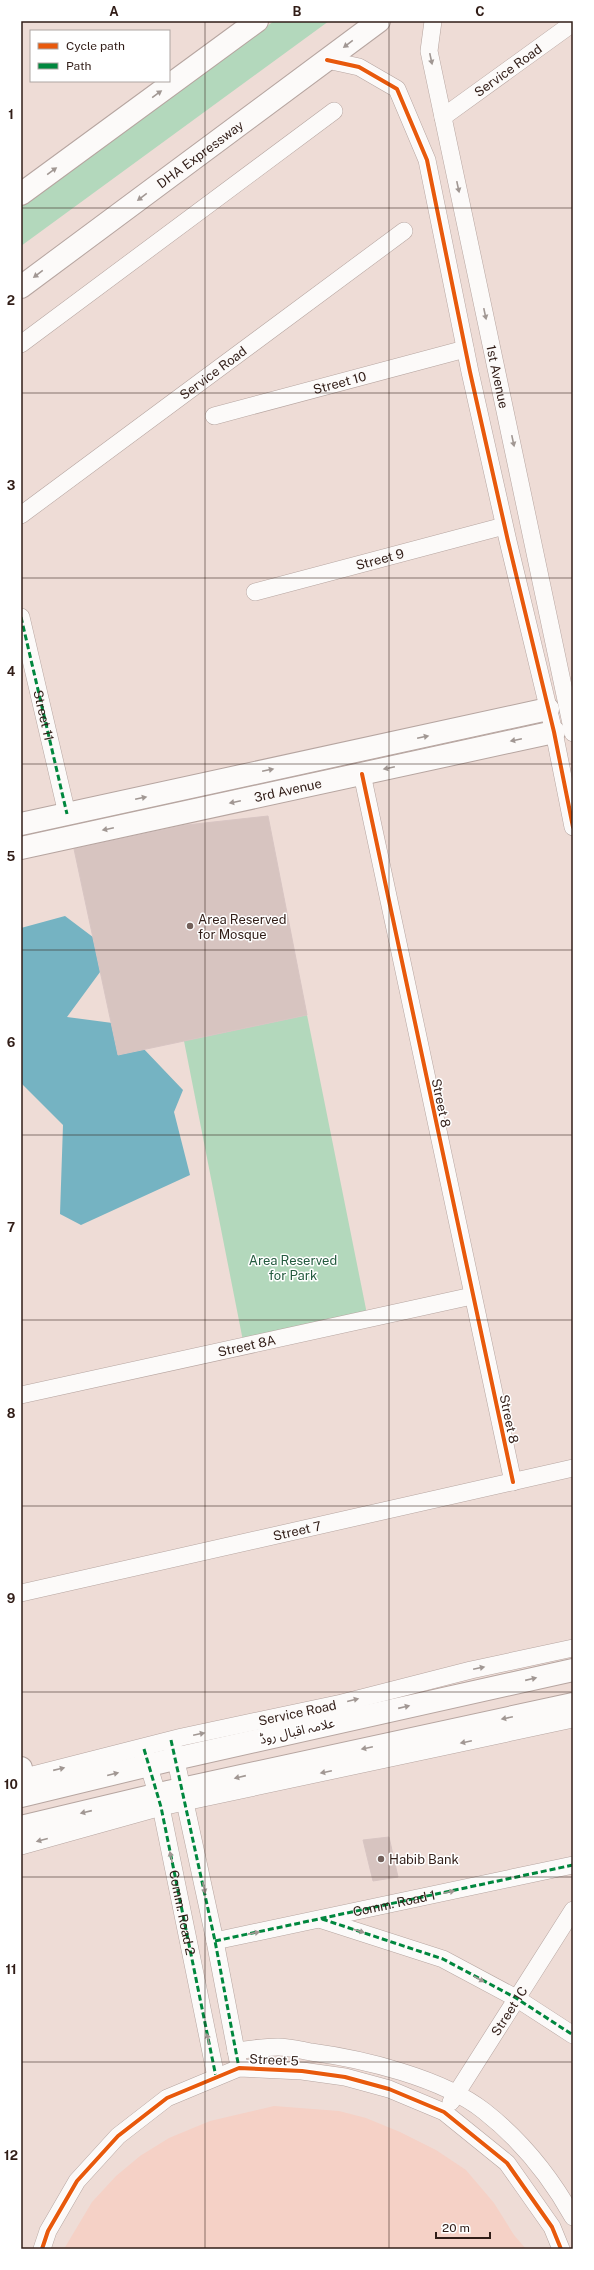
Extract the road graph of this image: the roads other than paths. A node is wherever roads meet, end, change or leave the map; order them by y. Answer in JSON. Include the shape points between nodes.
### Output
{"nodes":[{"id":1,"x":256,"y":21,"type":"edge"},
{"id":2,"x":379,"y":21,"type":"edge"},
{"id":3,"x":446,"y":21,"type":"edge"},
{"id":4,"x":573,"y":23,"type":"edge"},
{"id":5,"x":433,"y":26,"type":"edge"},
{"id":6,"x":327,"y":60,"type":"junction"},
{"id":7,"x":334,"y":111,"type":"dead end"},
{"id":8,"x":443,"y":117,"type":"junction"},
{"id":9,"x":21,"y":194,"type":"edge"},
{"id":10,"x":404,"y":231,"type":"dead end"},
{"id":11,"x":21,"y":287,"type":"edge"},
{"id":12,"x":21,"y":344,"type":"edge"},
{"id":13,"x":465,"y":349,"type":"junction"},
{"id":14,"x":214,"y":416,"type":"dead end"},
{"id":15,"x":21,"y":515,"type":"edge"},
{"id":16,"x":504,"y":526,"type":"junction"},
{"id":17,"x":255,"y":592,"type":"dead end"},
{"id":18,"x":21,"y":617,"type":"edge"},
{"id":19,"x":548,"y":709,"type":"junction"},
{"id":20,"x":564,"y":732,"type":"edge"},
{"id":21,"x":362,"y":774,"type":"junction"},
{"id":22,"x":67,"y":814,"type":"junction"},
{"id":23,"x":21,"y":824,"type":"edge"},
{"id":24,"x":573,"y":827,"type":"edge"},
{"id":25,"x":21,"y":848,"type":"edge"},
{"id":26,"x":472,"y":1296,"type":"junction"},
{"id":27,"x":21,"y":1395,"type":"edge"},
{"id":28,"x":573,"y":1468,"type":"edge"},
{"id":29,"x":512,"y":1482,"type":"junction"},
{"id":30,"x":21,"y":1594,"type":"edge"},
{"id":31,"x":573,"y":1648,"type":"edge"},
{"id":32,"x":573,"y":1670,"type":"edge"},
{"id":33,"x":573,"y":1704,"type":"edge"},
{"id":34,"x":573,"y":1719,"type":"edge"},
{"id":35,"x":173,"y":1750,"type":"junction"},
{"id":36,"x":146,"y":1757,"type":"junction"},
{"id":37,"x":22,"y":1783,"type":"edge"},
{"id":38,"x":184,"y":1796,"type":"junction"},
{"id":39,"x":159,"y":1801,"type":"junction"},
{"id":40,"x":21,"y":1828,"type":"edge"},
{"id":41,"x":21,"y":1846,"type":"edge"},
{"id":42,"x":573,"y":1865,"type":"edge"},
{"id":43,"x":573,"y":1910,"type":"edge"},
{"id":44,"x":322,"y":1920,"type":"junction"},
{"id":45,"x":215,"y":1941,"type":"junction"},
{"id":46,"x":516,"y":1998,"type":"junction"},
{"id":47,"x":573,"y":2035,"type":"edge"},
{"id":48,"x":236,"y":2051,"type":"junction"},
{"id":49,"x":239,"y":2068,"type":"junction"},
{"id":50,"x":216,"y":2077,"type":"junction"},
{"id":51,"x":456,"y":2093,"type":"junction"},
{"id":52,"x":444,"y":2112,"type":"junction"},
{"id":53,"x":573,"y":2217,"type":"edge"},
{"id":54,"x":42,"y":2249,"type":"edge"},
{"id":55,"x":561,"y":2249,"type":"edge"}],
"edges":[{"from":9,"to":1,"type":"main road","one_way":true},
{"from":2,"to":6,"type":"main road","name":"DHA Expressway","one_way":true},
{"from":3,"to":5,"type":"street"},
{"from":4,"to":8,"type":"street","name":"Service Road"},
{"from":5,"to":8,"type":"street","name":"1st Avenue","one_way":true,"via":[[429,51]]},
{"from":6,"to":11,"type":"main road","name":"DHA Expressway","one_way":true},
{"from":6,"to":13,"type":"street","via":[[359,67],[397,89],[427,160]]},
{"from":7,"to":12,"type":"street"},
{"from":8,"to":20,"type":"street","name":"1st Avenue","one_way":true},
{"from":10,"to":15,"type":"street","name":"Service Road"},
{"from":13,"to":14,"type":"street","name":"Street 10"},
{"from":13,"to":16,"type":"street"},
{"from":16,"to":17,"type":"street","name":"Street 9"},
{"from":16,"to":19,"type":"street"},
{"from":18,"to":22,"type":"street","name":"Street 11"},
{"from":19,"to":20,"type":"street"},
{"from":22,"to":19,"type":"main road","name":"3rd Avenue","one_way":true},
{"from":20,"to":21,"type":"main road","name":"3rd Avenue","one_way":true},
{"from":20,"to":24,"type":"street"},
{"from":21,"to":25,"type":"main road","name":"3rd Avenue","one_way":true},
{"from":21,"to":26,"type":"street","name":"Street 8"},
{"from":22,"to":23,"type":"main road","name":"3rd Avenue"},
{"from":26,"to":27,"type":"street","name":"Street 8A"},
{"from":26,"to":29,"type":"street","name":"Street 8"},
{"from":28,"to":29,"type":"street","name":"Street 7"},
{"from":29,"to":30,"type":"street","name":"Street 7"},
{"from":35,"to":31,"type":"street","name":"Service Road","one_way":true,"via":[[342,1702]]},
{"from":35,"to":32,"type":"main road","name":"علامہ اقبال روڈ","one_way":true},
{"from":33,"to":38,"type":"main road","one_way":true},
{"from":34,"to":38,"type":"street","one_way":true},
{"from":35,"to":36,"type":"main road","name":"علامہ اقبال روڈ"},
{"from":35,"to":38,"type":"street","name":"Comm. Road 2"},
{"from":37,"to":36,"type":"main road","name":"علامہ اقبال روڈ","one_way":true},
{"from":36,"to":39,"type":"street","name":"Comm. Road 2"},
{"from":38,"to":39,"type":"main road"},
{"from":38,"to":45,"type":"street","name":"Comm. Road 2","one_way":true},
{"from":39,"to":40,"type":"main road","one_way":true},
{"from":39,"to":41,"type":"street","one_way":true},
{"from":50,"to":39,"type":"street","name":"Comm. Road 2","one_way":true},
{"from":44,"to":42,"type":"street","name":"Comm. Road 1","one_way":true},
{"from":43,"to":46,"type":"street","name":"Street 1C"},
{"from":45,"to":44,"type":"street","name":"Comm. Road 1","one_way":true},
{"from":44,"to":46,"type":"street","one_way":true,"via":[[443,1959]]},
{"from":45,"to":48,"type":"street","name":"Comm. Road 2"},
{"from":46,"to":47,"type":"street"},
{"from":46,"to":51,"type":"street","name":"Street 1C"},
{"from":48,"to":49,"type":"street","name":"Comm. Road 2"},
{"from":48,"to":51,"type":"street","name":"Street 5","via":[[278,2047],[344,2056],[411,2076]]},
{"from":49,"to":50,"type":"street","name":"Street 5"},
{"from":49,"to":52,"type":"street","name":"Street 5","via":[[302,2071],[345,2077],[389,2089]]},
{"from":50,"to":54,"type":"street","name":"Street 5","via":[[167,2098],[118,2136],[77,2181],[48,2231]]},
{"from":51,"to":52,"type":"street","name":"Street 1C"},
{"from":51,"to":53,"type":"street","name":"Street 5","via":[[484,2111],[538,2162]]},
{"from":52,"to":55,"type":"street","name":"Street 5","via":[[507,2163],[552,2227]]}]}
